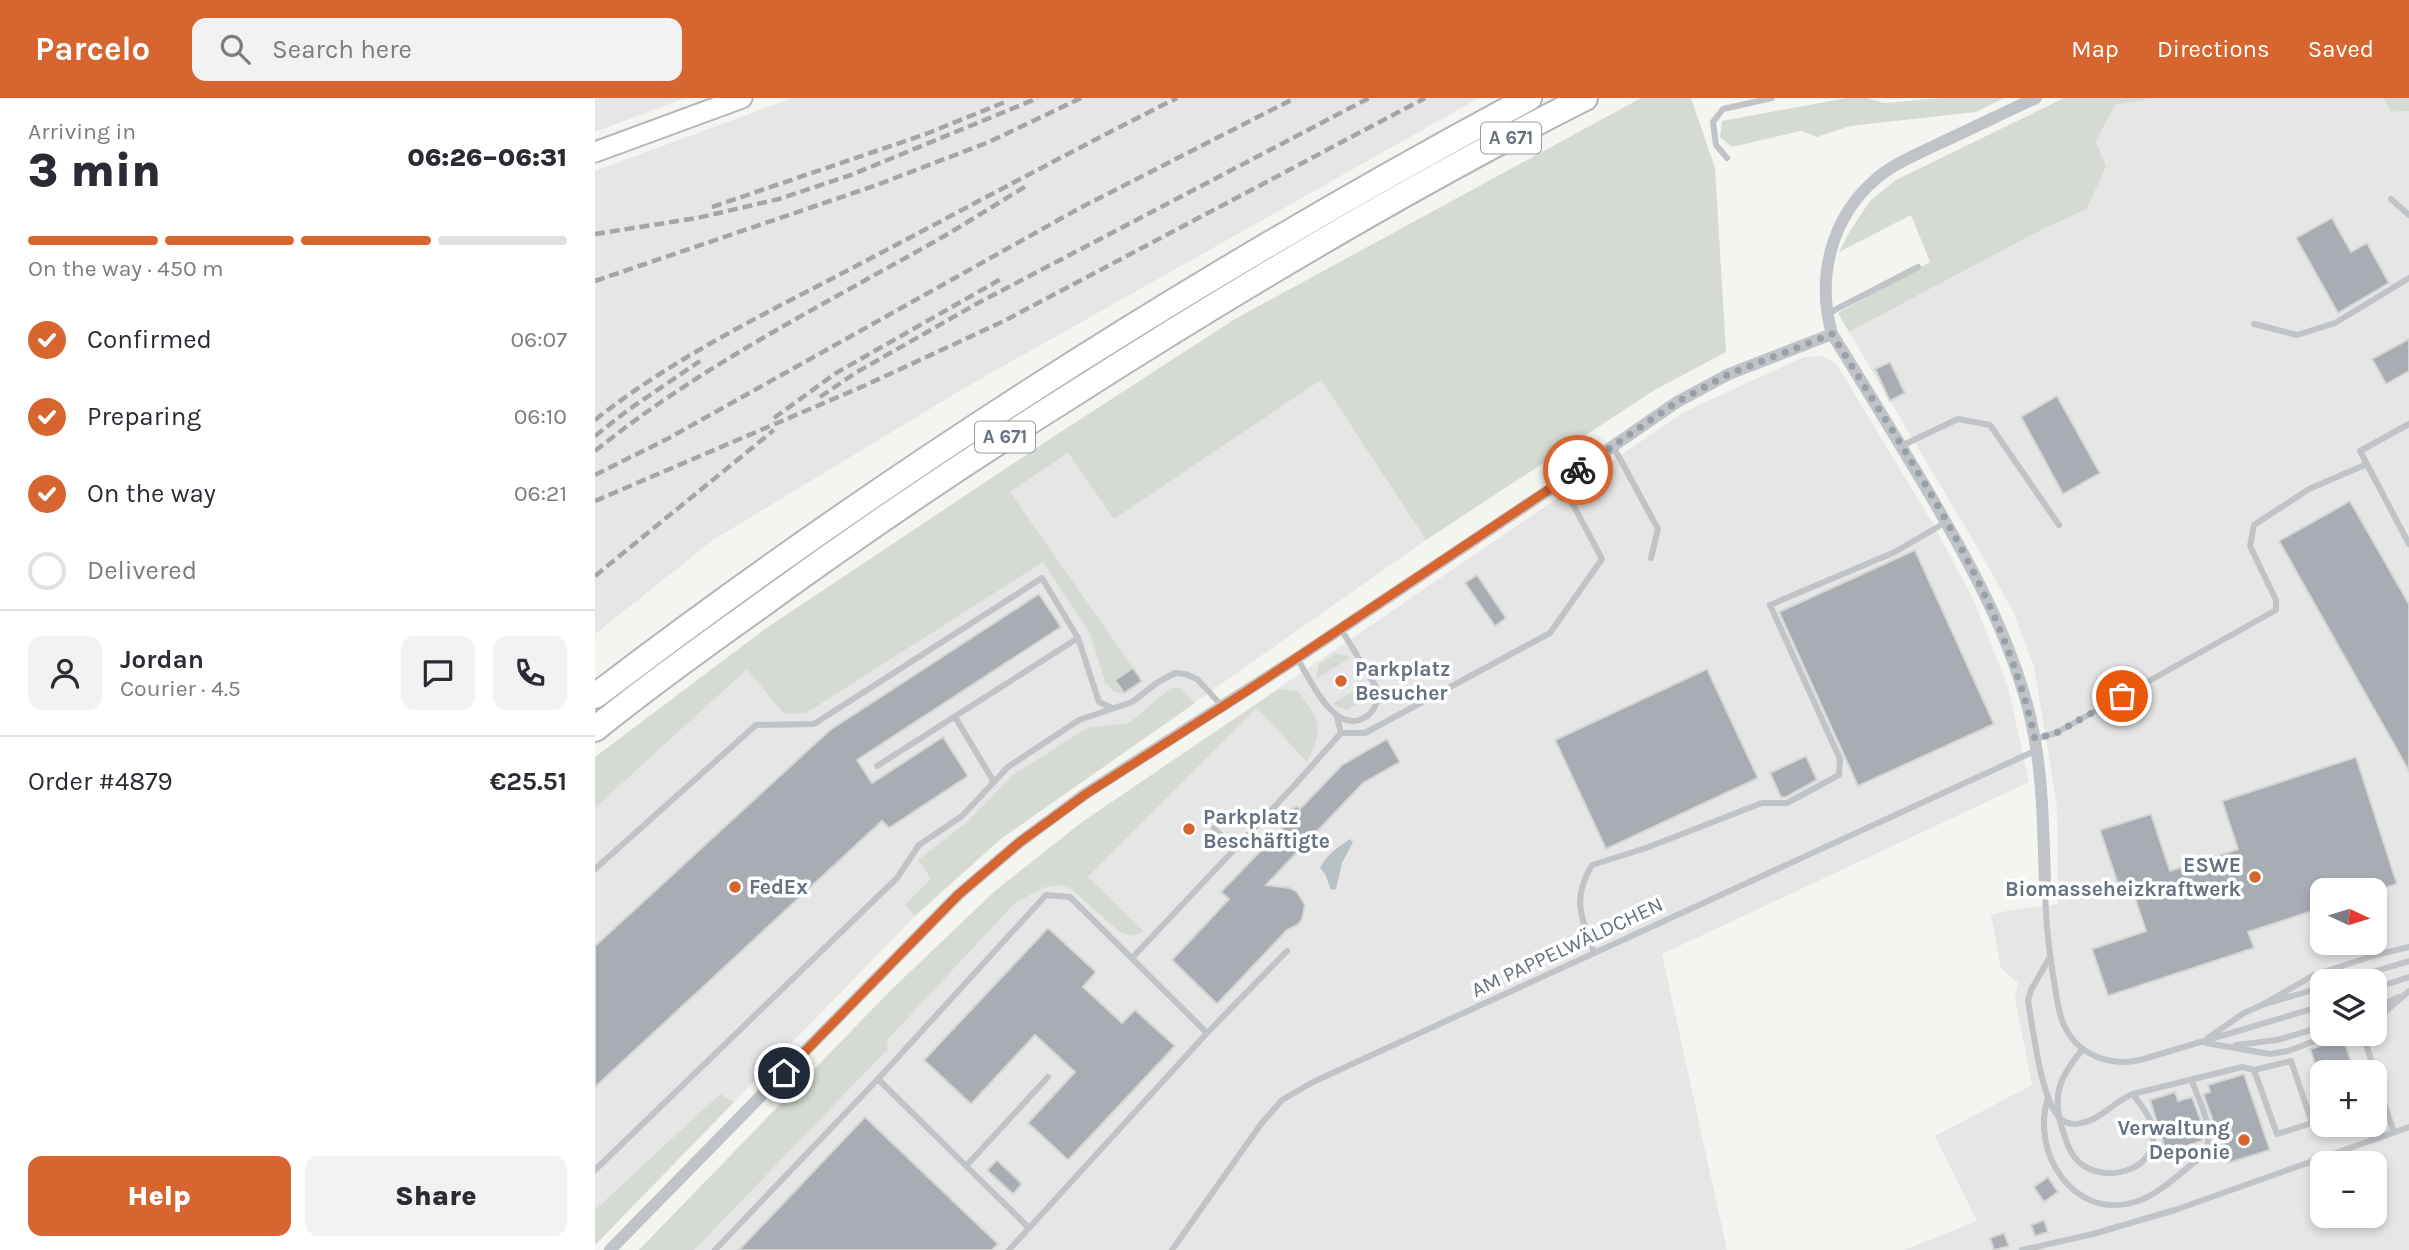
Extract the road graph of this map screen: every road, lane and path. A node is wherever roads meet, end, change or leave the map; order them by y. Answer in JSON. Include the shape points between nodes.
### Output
{"nodes":[{"id":1,"x":742,"y":98,"type":"edge"},
{"id":2,"x":1529,"y":98,"type":"edge"},
{"id":3,"x":1585,"y":98,"type":"edge"},
{"id":4,"x":1772,"y":98,"type":"edge"},
{"id":5,"x":2036,"y":98,"type":"edge"},
{"id":6,"x":595,"y":152,"type":"edge"},
{"id":7,"x":1727,"y":158,"type":"dead end"},
{"id":8,"x":2391,"y":199,"type":"dead end"},
{"id":9,"x":2409,"y":215,"type":"edge"},
{"id":10,"x":1918,"y":267,"type":"dead end"},
{"id":11,"x":2409,"y":278,"type":"edge"},
{"id":12,"x":1827,"y":314,"type":"junction"},
{"id":13,"x":2254,"y":324,"type":"dead end"},
{"id":14,"x":1832,"y":334,"type":"junction"},
{"id":15,"x":2409,"y":424,"type":"edge"},
{"id":16,"x":1613,"y":446,"type":"junction"},
{"id":17,"x":1901,"y":446,"type":"junction"},
{"id":18,"x":2367,"y":464,"type":"junction"},
{"id":19,"x":1561,"y":482,"type":"junction"},
{"id":20,"x":1946,"y":522,"type":"junction"},
{"id":21,"x":2059,"y":525,"type":"dead end"},
{"id":22,"x":2409,"y":544,"type":"edge"},
{"id":23,"x":1651,"y":558,"type":"dead end"},
{"id":24,"x":1341,"y":629,"type":"junction"},
{"id":25,"x":1078,"y":638,"type":"junction"},
{"id":26,"x":1297,"y":658,"type":"junction"},
{"id":27,"x":595,"y":696,"type":"edge"},
{"id":28,"x":1223,"y":707,"type":"junction"},
{"id":29,"x":1112,"y":708,"type":"junction"},
{"id":30,"x":955,"y":717,"type":"junction"},
{"id":31,"x":1337,"y":717,"type":"junction"},
{"id":32,"x":595,"y":729,"type":"edge"},
{"id":33,"x":1341,"y":733,"type":"junction"},
{"id":34,"x":2036,"y":745,"type":"junction"},
{"id":35,"x":877,"y":766,"type":"dead end"},
{"id":36,"x":994,"y":782,"type":"junction"},
{"id":37,"x":1214,"y":828,"type":"dead end"},
{"id":38,"x":1235,"y":849,"type":"junction"},
{"id":39,"x":595,"y":869,"type":"edge"},
{"id":40,"x":2045,"y":882,"type":"joint"},
{"id":41,"x":2409,"y":947,"type":"edge"},
{"id":42,"x":1287,"y":951,"type":"dead end"},
{"id":43,"x":1594,"y":953,"type":"junction"},
{"id":44,"x":1133,"y":957,"type":"junction"},
{"id":45,"x":2050,"y":957,"type":"junction"},
{"id":46,"x":2409,"y":961,"type":"edge"},
{"id":47,"x":2382,"y":969,"type":"edge"},
{"id":48,"x":2409,"y":977,"type":"edge"},
{"id":49,"x":2387,"y":984,"type":"edge"},
{"id":50,"x":2310,"y":991,"type":"edge"},
{"id":51,"x":2407,"y":992,"type":"edge"},
{"id":52,"x":2387,"y":1002,"type":"edge"},
{"id":53,"x":2262,"y":1005,"type":"junction"},
{"id":54,"x":2310,"y":1010,"type":"edge"},
{"id":55,"x":2387,"y":1010,"type":"edge"},
{"id":56,"x":2310,"y":1030,"type":"edge"},
{"id":57,"x":1207,"y":1033,"type":"junction"},
{"id":58,"x":2200,"y":1043,"type":"junction"},
{"id":59,"x":2310,"y":1043,"type":"edge"},
{"id":60,"x":2231,"y":1046,"type":"junction"},
{"id":61,"x":2367,"y":1047,"type":"dead end"},
{"id":62,"x":2083,"y":1049,"type":"junction"},
{"id":63,"x":2288,"y":1051,"type":"junction"},
{"id":64,"x":2291,"y":1061,"type":"junction"},
{"id":65,"x":2255,"y":1070,"type":"junction"},
{"id":66,"x":1048,"y":1077,"type":"dead end"},
{"id":67,"x":878,"y":1079,"type":"junction"},
{"id":68,"x":2192,"y":1081,"type":"junction"},
{"id":69,"x":2133,"y":1094,"type":"junction"},
{"id":70,"x":2048,"y":1098,"type":"junction"},
{"id":71,"x":2388,"y":1115,"type":"joint"},
{"id":72,"x":2310,"y":1117,"type":"edge"},
{"id":73,"x":2059,"y":1118,"type":"junction"},
{"id":74,"x":2310,"y":1124,"type":"edge"},
{"id":75,"x":2409,"y":1127,"type":"edge"},
{"id":76,"x":2394,"y":1132,"type":"junction"},
{"id":77,"x":967,"y":1166,"type":"junction"},
{"id":78,"x":595,"y":1170,"type":"edge"},
{"id":79,"x":1029,"y":1228,"type":"junction"},
{"id":80,"x":610,"y":1250,"type":"edge"},
{"id":81,"x":715,"y":1250,"type":"edge"},
{"id":82,"x":1009,"y":1250,"type":"edge"},
{"id":83,"x":1172,"y":1250,"type":"edge"},
{"id":84,"x":2022,"y":1250,"type":"edge"}],
"edges":[{"from":1,"to":6,"type":"main road"},
{"from":2,"to":27,"type":"highway","number":"A 671","via":[[1238,261],[1085,355],[806,540]]},
{"from":3,"to":32,"type":"highway","number":"A 671","via":[[1249,284],[974,457],[821,561]]},
{"from":4,"to":7,"type":"lane","via":[[1723,109],[1713,122],[1716,145]]},
{"from":5,"to":12,"type":"street","via":[[1891,168],[1867,187],[1846,214],[1831,247],[1825,281]]},
{"from":8,"to":9,"type":"lane"},
{"from":10,"to":12,"type":"lane"},
{"from":11,"to":13,"type":"lane","via":[[2335,323],[2297,335]]},
{"from":12,"to":14,"type":"street"},
{"from":14,"to":16,"type":"street","via":[[1729,374],[1677,402]]},
{"from":14,"to":17,"type":"street"},
{"from":15,"to":18,"type":"lane","via":[[2360,451]]},
{"from":16,"to":19,"type":"street"},
{"from":16,"to":23,"type":"lane","via":[[1658,529]]},
{"from":17,"to":20,"type":"street"},
{"from":17,"to":21,"type":"lane","via":[[1958,418],[1990,425]]},
{"from":18,"to":22,"type":"lane"},
{"from":18,"to":34,"type":"lane","name":"AM PAPPELWÄLDCHEN","via":[[2309,489],[2254,525],[2250,545],[2276,600],[2276,610]]},
{"from":19,"to":24,"type":"street"},
{"from":19,"to":33,"type":"lane","via":[[1602,559],[1550,633],[1365,733]]},
{"from":20,"to":34,"type":"street","via":[[1999,622]]},
{"from":20,"to":43,"type":"lane","via":[[1895,552],[1770,605],[1840,759],[1839,775],[1787,803],[1762,803],[1592,865],[1579,905]]},
{"from":24,"to":26,"type":"street"},
{"from":24,"to":31,"type":"lane","via":[[1374,680],[1378,700],[1374,710],[1357,721]]},
{"from":25,"to":29,"type":"lane","via":[[1099,702]]},
{"from":25,"to":30,"type":"lane"},
{"from":25,"to":39,"type":"lane","via":[[1042,578],[814,724],[756,724]]},
{"from":26,"to":28,"type":"street"},
{"from":26,"to":31,"type":"lane"},
{"from":28,"to":29,"type":"lane","via":[[1197,679],[1175,673],[1132,702]]},
{"from":28,"to":80,"type":"street","via":[[1086,794],[958,895]]},
{"from":29,"to":36,"type":"lane","via":[[1079,720],[1008,767]]},
{"from":30,"to":35,"type":"lane"},
{"from":30,"to":36,"type":"lane"},
{"from":31,"to":33,"type":"lane"},
{"from":33,"to":38,"type":"lane"},
{"from":34,"to":40,"type":"street"},
{"from":34,"to":43,"type":"lane","name":"AM PAPPELWÄLDCHEN"},
{"from":36,"to":78,"type":"lane","via":[[962,816],[919,845],[897,878]]},
{"from":37,"to":38,"type":"lane"},
{"from":38,"to":44,"type":"lane"},
{"from":40,"to":45,"type":"lane"},
{"from":41,"to":53,"type":"lane","via":[[2314,975]]},
{"from":42,"to":57,"type":"lane"},
{"from":43,"to":83,"type":"lane","name":"AM PAPPELWÄLDCHEN","via":[[1282,1100]]},
{"from":44,"to":57,"type":"lane"},
{"from":44,"to":67,"type":"lane","via":[[1070,897],[1046,895]]},
{"from":45,"to":62,"type":"lane","via":[[2062,1022]]},
{"from":45,"to":70,"type":"lane","via":[[2028,1001]]},
{"from":46,"to":47,"type":"lane"},
{"from":48,"to":49,"type":"lane"},
{"from":50,"to":53,"type":"lane"},
{"from":51,"to":52,"type":"lane"},
{"from":51,"to":55,"type":"lane"},
{"from":53,"to":58,"type":"lane"},
{"from":54,"to":58,"type":"lane"},
{"from":56,"to":60,"type":"lane"},
{"from":57,"to":79,"type":"lane"},
{"from":58,"to":60,"type":"lane"},
{"from":58,"to":62,"type":"lane","via":[[2130,1062],[2100,1059]]},
{"from":59,"to":63,"type":"lane"},
{"from":60,"to":63,"type":"lane","via":[[2255,1053]]},
{"from":61,"to":71,"type":"lane"},
{"from":62,"to":73,"type":"lane","via":[[2061,1082]]},
{"from":63,"to":64,"type":"lane"},
{"from":64,"to":65,"type":"lane"},
{"from":64,"to":72,"type":"lane"},
{"from":65,"to":68,"type":"lane","via":[[2242,1067]]},
{"from":65,"to":74,"type":"lane","via":[[2277,1134]]},
{"from":66,"to":77,"type":"lane"},
{"from":67,"to":77,"type":"lane"},
{"from":67,"to":81,"type":"lane"},
{"from":68,"to":69,"type":"lane"},
{"from":68,"to":70,"type":"lane","via":[[2210,1133],[2206,1150],[2156,1191],[2136,1202],[2115,1205],[2082,1197],[2058,1174],[2046,1145],[2043,1115]]},
{"from":69,"to":73,"type":"lane","via":[[2086,1122],[2074,1124]]},
{"from":69,"to":73,"type":"lane","via":[[2151,1122],[2154,1141],[2150,1155],[2131,1169],[2108,1173],[2085,1167],[2071,1152]]},
{"from":70,"to":73,"type":"lane"},
{"from":71,"to":76,"type":"lane"},
{"from":75,"to":76,"type":"lane"},
{"from":76,"to":84,"type":"lane","via":[[2175,1210]]},
{"from":77,"to":79,"type":"lane"},
{"from":79,"to":82,"type":"lane"}]}
